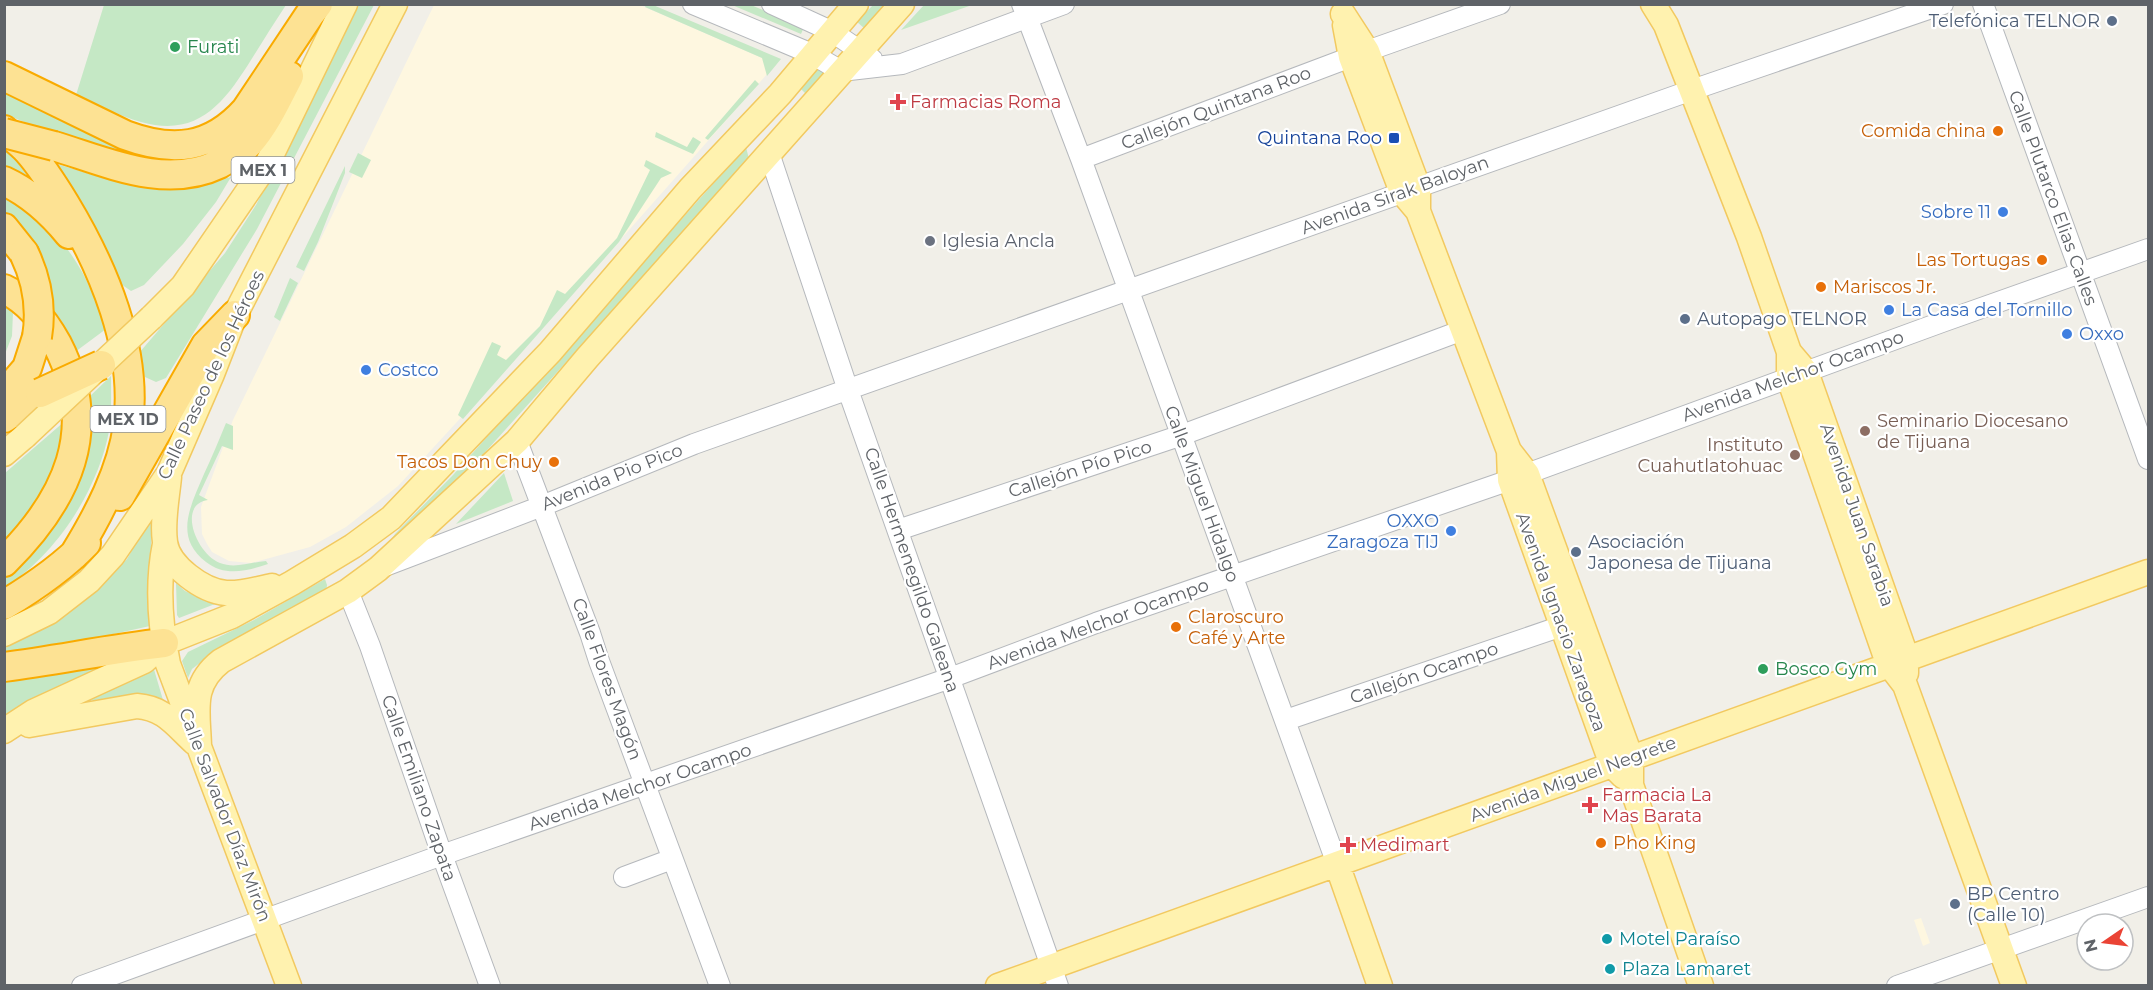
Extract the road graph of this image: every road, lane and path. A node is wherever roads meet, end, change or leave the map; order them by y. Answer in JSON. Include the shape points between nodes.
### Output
{"nodes":[{"id":1,"x":318,"y":4,"type":"edge"},
{"id":2,"x":324,"y":4,"type":"edge"},
{"id":3,"x":345,"y":4,"type":"edge"},
{"id":4,"x":395,"y":4,"type":"edge"},
{"id":5,"x":693,"y":4,"type":"edge"},
{"id":6,"x":772,"y":4,"type":"edge"},
{"id":7,"x":856,"y":4,"type":"edge"},
{"id":8,"x":902,"y":4,"type":"edge"},
{"id":9,"x":1064,"y":4,"type":"edge"},
{"id":10,"x":1500,"y":4,"type":"edge"},
{"id":11,"x":1943,"y":4,"type":"edge"},
{"id":12,"x":1983,"y":4,"type":"edge"},
{"id":13,"x":1341,"y":9,"type":"edge"},
{"id":14,"x":1024,"y":11,"type":"edge"},
{"id":15,"x":1660,"y":11,"type":"edge"},
{"id":16,"x":831,"y":31,"type":"junction"},
{"id":17,"x":860,"y":50,"type":"junction"},
{"id":18,"x":812,"y":54,"type":"junction"},
{"id":19,"x":1359,"y":54,"type":"junction"},
{"id":20,"x":882,"y":68,"type":"junction"},
{"id":21,"x":841,"y":71,"type":"junction"},
{"id":22,"x":4,"y":76,"type":"edge"},
{"id":23,"x":1692,"y":90,"type":"junction"},
{"id":24,"x":780,"y":94,"type":"junction"},
{"id":25,"x":4,"y":131,"type":"edge"},
{"id":26,"x":769,"y":153,"type":"junction"},
{"id":27,"x":1081,"y":159,"type":"junction"},
{"id":28,"x":4,"y":181,"type":"edge"},
{"id":29,"x":1410,"y":190,"type":"junction"},
{"id":30,"x":4,"y":228,"type":"edge"},
{"id":31,"x":2148,"y":249,"type":"edge"},
{"id":32,"x":14,"y":253,"type":"edge"},
{"id":33,"x":2081,"y":273,"type":"junction"},
{"id":34,"x":102,"y":275,"type":"junction"},
{"id":35,"x":4,"y":289,"type":"edge"},
{"id":36,"x":1129,"y":290,"type":"junction"},
{"id":37,"x":235,"y":315,"type":"junction"},
{"id":38,"x":1463,"y":330,"type":"junction"},
{"id":39,"x":30,"y":334,"type":"junction"},
{"id":40,"x":101,"y":365,"type":"joint"},
{"id":41,"x":4,"y":374,"type":"edge"},
{"id":42,"x":1798,"y":375,"type":"junction"},
{"id":43,"x":848,"y":390,"type":"junction"},
{"id":44,"x":4,"y":395,"type":"edge"},
{"id":45,"x":11,"y":428,"type":"edge"},
{"id":46,"x":1182,"y":435,"type":"junction"},
{"id":47,"x":517,"y":441,"type":"junction"},
{"id":48,"x":4,"y":454,"type":"edge"},
{"id":49,"x":2148,"y":459,"type":"edge"},
{"id":50,"x":169,"y":472,"type":"junction"},
{"id":51,"x":1518,"y":477,"type":"junction"},
{"id":52,"x":542,"y":506,"type":"junction"},
{"id":53,"x":391,"y":518,"type":"junction"},
{"id":54,"x":897,"y":530,"type":"junction"},
{"id":55,"x":165,"y":544,"type":"junction"},
{"id":56,"x":74,"y":555,"type":"junction"},
{"id":57,"x":4,"y":562,"type":"edge"},
{"id":58,"x":378,"y":569,"type":"junction"},
{"id":59,"x":2148,"y":572,"type":"edge"},
{"id":60,"x":1231,"y":577,"type":"junction"},
{"id":61,"x":292,"y":583,"type":"junction"},
{"id":62,"x":348,"y":591,"type":"junction"},
{"id":63,"x":4,"y":605,"type":"edge"},
{"id":64,"x":1562,"y":626,"type":"junction"},
{"id":65,"x":4,"y":634,"type":"edge"},
{"id":66,"x":164,"y":644,"type":"junction"},
{"id":67,"x":1897,"y":660,"type":"junction"},
{"id":68,"x":4,"y":667,"type":"edge"},
{"id":69,"x":950,"y":678,"type":"junction"},
{"id":70,"x":1286,"y":720,"type":"junction"},
{"id":71,"x":4,"y":732,"type":"edge"},
{"id":72,"x":199,"y":746,"type":"junction"},
{"id":73,"x":1622,"y":761,"type":"junction"},
{"id":74,"x":646,"y":785,"type":"junction"},
{"id":75,"x":442,"y":855,"type":"junction"},
{"id":76,"x":672,"y":859,"type":"junction"},
{"id":77,"x":1337,"y":864,"type":"junction"},
{"id":78,"x":624,"y":877,"type":"dead end"},
{"id":79,"x":2148,"y":897,"type":"edge"},
{"id":80,"x":265,"y":920,"type":"junction"},
{"id":81,"x":2001,"y":949,"type":"junction"},
{"id":82,"x":1054,"y":976,"type":"edge"},
{"id":83,"x":82,"y":986,"type":"edge"},
{"id":84,"x":289,"y":986,"type":"edge"},
{"id":85,"x":490,"y":986,"type":"edge"},
{"id":86,"x":720,"y":986,"type":"edge"},
{"id":87,"x":998,"y":986,"type":"edge"},
{"id":88,"x":1380,"y":986,"type":"edge"},
{"id":89,"x":1701,"y":986,"type":"edge"},
{"id":90,"x":1898,"y":986,"type":"edge"},
{"id":91,"x":2014,"y":986,"type":"edge"}],
"edges":[{"from":1,"to":22,"type":"highway","via":[[246,110],[234,124],[202,142],[183,146],[145,143]]},
{"from":2,"to":25,"type":"highway","bridge":true,"via":[[319,21],[265,121],[248,144],[210,168],[164,175],[139,172]]},
{"from":3,"to":40,"type":"main road","number":"MEX 1","bridge":true,"via":[[268,162],[183,286]]},
{"from":4,"to":37,"type":"main road","name":"Calle Paseo de los Héroes","number":"MEX 1"},
{"from":5,"to":18,"type":"street"},
{"from":6,"to":16,"type":"street"},
{"from":7,"to":16,"type":"main road"},
{"from":8,"to":17,"type":"main road"},
{"from":9,"to":14,"type":"street"},
{"from":10,"to":19,"type":"street","name":"Callejón Quintana Roo"},
{"from":11,"to":23,"type":"street","name":"Avenida Sirak Baloyan"},
{"from":12,"to":33,"type":"street","name":"Calle Plutarco Elias Calles"},
{"from":13,"to":19,"type":"main road","name":"Avenida Ignacio Zaragoza"},
{"from":14,"to":20,"type":"street","via":[[902,64]]},
{"from":14,"to":27,"type":"street","name":"Calle Miguel Hidalgo"},
{"from":15,"to":23,"type":"main road","name":"Avenida Juan Sarabia"},
{"from":16,"to":17,"type":"street"},
{"from":16,"to":18,"type":"main road"},
{"from":17,"to":20,"type":"street"},
{"from":17,"to":21,"type":"main road"},
{"from":18,"to":21,"type":"street"},
{"from":18,"to":24,"type":"main road"},
{"from":19,"to":27,"type":"street","name":"Callejón Quintana Roo"},
{"from":19,"to":29,"type":"main road","name":"Avenida Ignacio Zaragoza"},
{"from":20,"to":21,"type":"street"},
{"from":21,"to":26,"type":"main road"},
{"from":23,"to":29,"type":"street","name":"Avenida Sirak Baloyan"},
{"from":23,"to":42,"type":"main road","name":"Avenida Juan Sarabia"},
{"from":24,"to":26,"type":"main road","via":[[768,131]]},
{"from":24,"to":53,"type":"main road","via":[[690,189],[550,352]]},
{"from":25,"to":34,"type":"highway","via":[[28,151],[53,184]]},
{"from":26,"to":43,"type":"street","name":"Calle Hermenegildo Galeana"},
{"from":26,"to":47,"type":"main road"},
{"from":27,"to":36,"type":"street","name":"Calle Miguel Hidalgo"},
{"from":28,"to":34,"type":"highway","number":"MEX 1D","via":[[57,219]]},
{"from":29,"to":36,"type":"street","name":"Avenida Sirak Baloyan"},
{"from":29,"to":38,"type":"main road","name":"Avenida Ignacio Zaragoza"},
{"from":30,"to":32,"type":"highway"},
{"from":31,"to":33,"type":"street","name":"Avenida Melchor Ocampo"},
{"from":32,"to":39,"type":"highway","bridge":true,"via":[[32,270],[39,298],[40,320]]},
{"from":33,"to":42,"type":"street","name":"Avenida Melchor Ocampo"},
{"from":33,"to":49,"type":"street","name":"Calle Plutarco Elias Calles"},
{"from":34,"to":56,"type":"highway","number":"MEX 1D","via":[[118,319],[126,361],[128,426],[111,485]]},
{"from":35,"to":57,"type":"highway","via":[[35,312],[51,333],[68,365],[78,408],[72,458],[62,486],[39,523]]},
{"from":36,"to":43,"type":"street","name":"Avenida Sirak Baloyan"},
{"from":36,"to":46,"type":"street","name":"Calle Miguel Hidalgo"},
{"from":37,"to":50,"type":"main road","name":"Calle Paseo de los Héroes"},
{"from":37,"to":56,"type":"highway","number":"MEX 1","via":[[206,345],[103,525]]},
{"from":38,"to":46,"type":"street","name":"Callejón Pío Pico"},
{"from":38,"to":51,"type":"main road","name":"Avenida Ignacio Zaragoza"},
{"from":39,"to":41,"type":"highway"},
{"from":39,"to":44,"type":"highway","via":[[27,368]]},
{"from":40,"to":45,"type":"highway","number":"MEX 1","bridge":true},
{"from":42,"to":51,"type":"street","name":"Avenida Melchor Ocampo"},
{"from":42,"to":67,"type":"main road","name":"Avenida Juan Sarabia"},
{"from":43,"to":52,"type":"street","name":"Avenida Pio Pico","via":[[694,444]]},
{"from":43,"to":54,"type":"street","name":"Calle Hermenegildo Galeana"},
{"from":45,"to":48,"type":"main road","number":"MEX 1"},
{"from":46,"to":54,"type":"street","name":"Callejón Pío Pico"},
{"from":46,"to":60,"type":"street","name":"Calle Miguel Hidalgo"},
{"from":47,"to":52,"type":"street","name":"Calle Flores Magón"},
{"from":47,"to":58,"type":"main road"},
{"from":50,"to":55,"type":"main road","name":"Calle Salvador Díaz Mirón"},
{"from":50,"to":65,"type":"main road","name":"Calle Paseo de los Héroes","via":[[113,555],[89,581],[49,612]]},
{"from":51,"to":60,"type":"street","name":"Avenida Melchor Ocampo"},
{"from":51,"to":64,"type":"main road","name":"Avenida Ignacio Zaragoza"},
{"from":51,"to":73,"type":"main road","name":"Avenida Ignacio Zaragoza"},
{"from":52,"to":58,"type":"street","name":"Avenida Pio Pico"},
{"from":52,"to":74,"type":"street","name":"Calle Flores Magón"},
{"from":53,"to":61,"type":"main road"},
{"from":53,"to":62,"type":"main road","via":[[365,554],[345,572]]},
{"from":54,"to":69,"type":"street","name":"Calle Hermenegildo Galeana"},
{"from":55,"to":61,"type":"main road","via":[[178,568],[212,590],[238,593]]},
{"from":55,"to":66,"type":"main road","name":"Calle Salvador Díaz Mirón","via":[[160,596]]},
{"from":56,"to":63,"type":"highway","number":"MEX 1D"},
{"from":58,"to":62,"type":"main road"},
{"from":59,"to":67,"type":"main road","name":"Avenida Miguel Negrete"},
{"from":60,"to":69,"type":"street","name":"Avenida Melchor Ocampo"},
{"from":60,"to":70,"type":"street","name":"Calle Miguel Hidalgo"},
{"from":61,"to":66,"type":"main road","via":[[232,615]]},
{"from":62,"to":72,"type":"main road","via":[[212,667],[198,693]]},
{"from":62,"to":75,"type":"street","name":"Calle Emiliano Zapata"},
{"from":64,"to":70,"type":"street","name":"Callejón Ocampo"},
{"from":64,"to":73,"type":"main road","name":"Avenida Ignacio Zaragoza"},
{"from":66,"to":68,"type":"highway"},
{"from":66,"to":71,"type":"main road","via":[[144,661],[33,712]]},
{"from":66,"to":72,"type":"main road","name":"Calle Salvador Díaz Mirón"},
{"from":67,"to":73,"type":"main road","name":"Avenida Miguel Negrete"},
{"from":67,"to":81,"type":"main road","name":"Avenida Juan Sarabia"},
{"from":69,"to":74,"type":"street","name":"Avenida Melchor Ocampo"},
{"from":69,"to":82,"type":"street","name":"Calle Hermenegildo Galeana"},
{"from":70,"to":77,"type":"street","name":"Calle Miguel Hidalgo"},
{"from":71,"to":72,"type":"main road","via":[[49,720],[137,706],[165,714]]},
{"from":72,"to":80,"type":"main road","name":"Calle Salvador Díaz Mirón"},
{"from":73,"to":77,"type":"main road","name":"Avenida Miguel Negrete"},
{"from":73,"to":89,"type":"main road","name":"Avenida Ignacio Zaragoza"},
{"from":74,"to":75,"type":"street","name":"Avenida Melchor Ocampo"},
{"from":74,"to":76,"type":"street","name":"Calle Flores Magón"},
{"from":75,"to":80,"type":"street","name":"Avenida Melchor Ocampo"},
{"from":75,"to":85,"type":"street","name":"Calle Emiliano Zapata"},
{"from":76,"to":78,"type":"street"},
{"from":76,"to":86,"type":"street","name":"Calle Flores Magón"},
{"from":77,"to":82,"type":"main road","name":"Avenida Miguel Negrete"},
{"from":77,"to":88,"type":"main road","name":"Calle Miguel Hidalgo"},
{"from":79,"to":81,"type":"street"},
{"from":80,"to":83,"type":"street","name":"Avenida Melchor Ocampo"},
{"from":80,"to":84,"type":"main road","name":"Calle Salvador Díaz Mirón"},
{"from":81,"to":90,"type":"street"},
{"from":81,"to":91,"type":"main road","name":"Avenida Juan Sarabia"},
{"from":82,"to":87,"type":"main road","name":"Avenida Miguel Negrete"}]}
